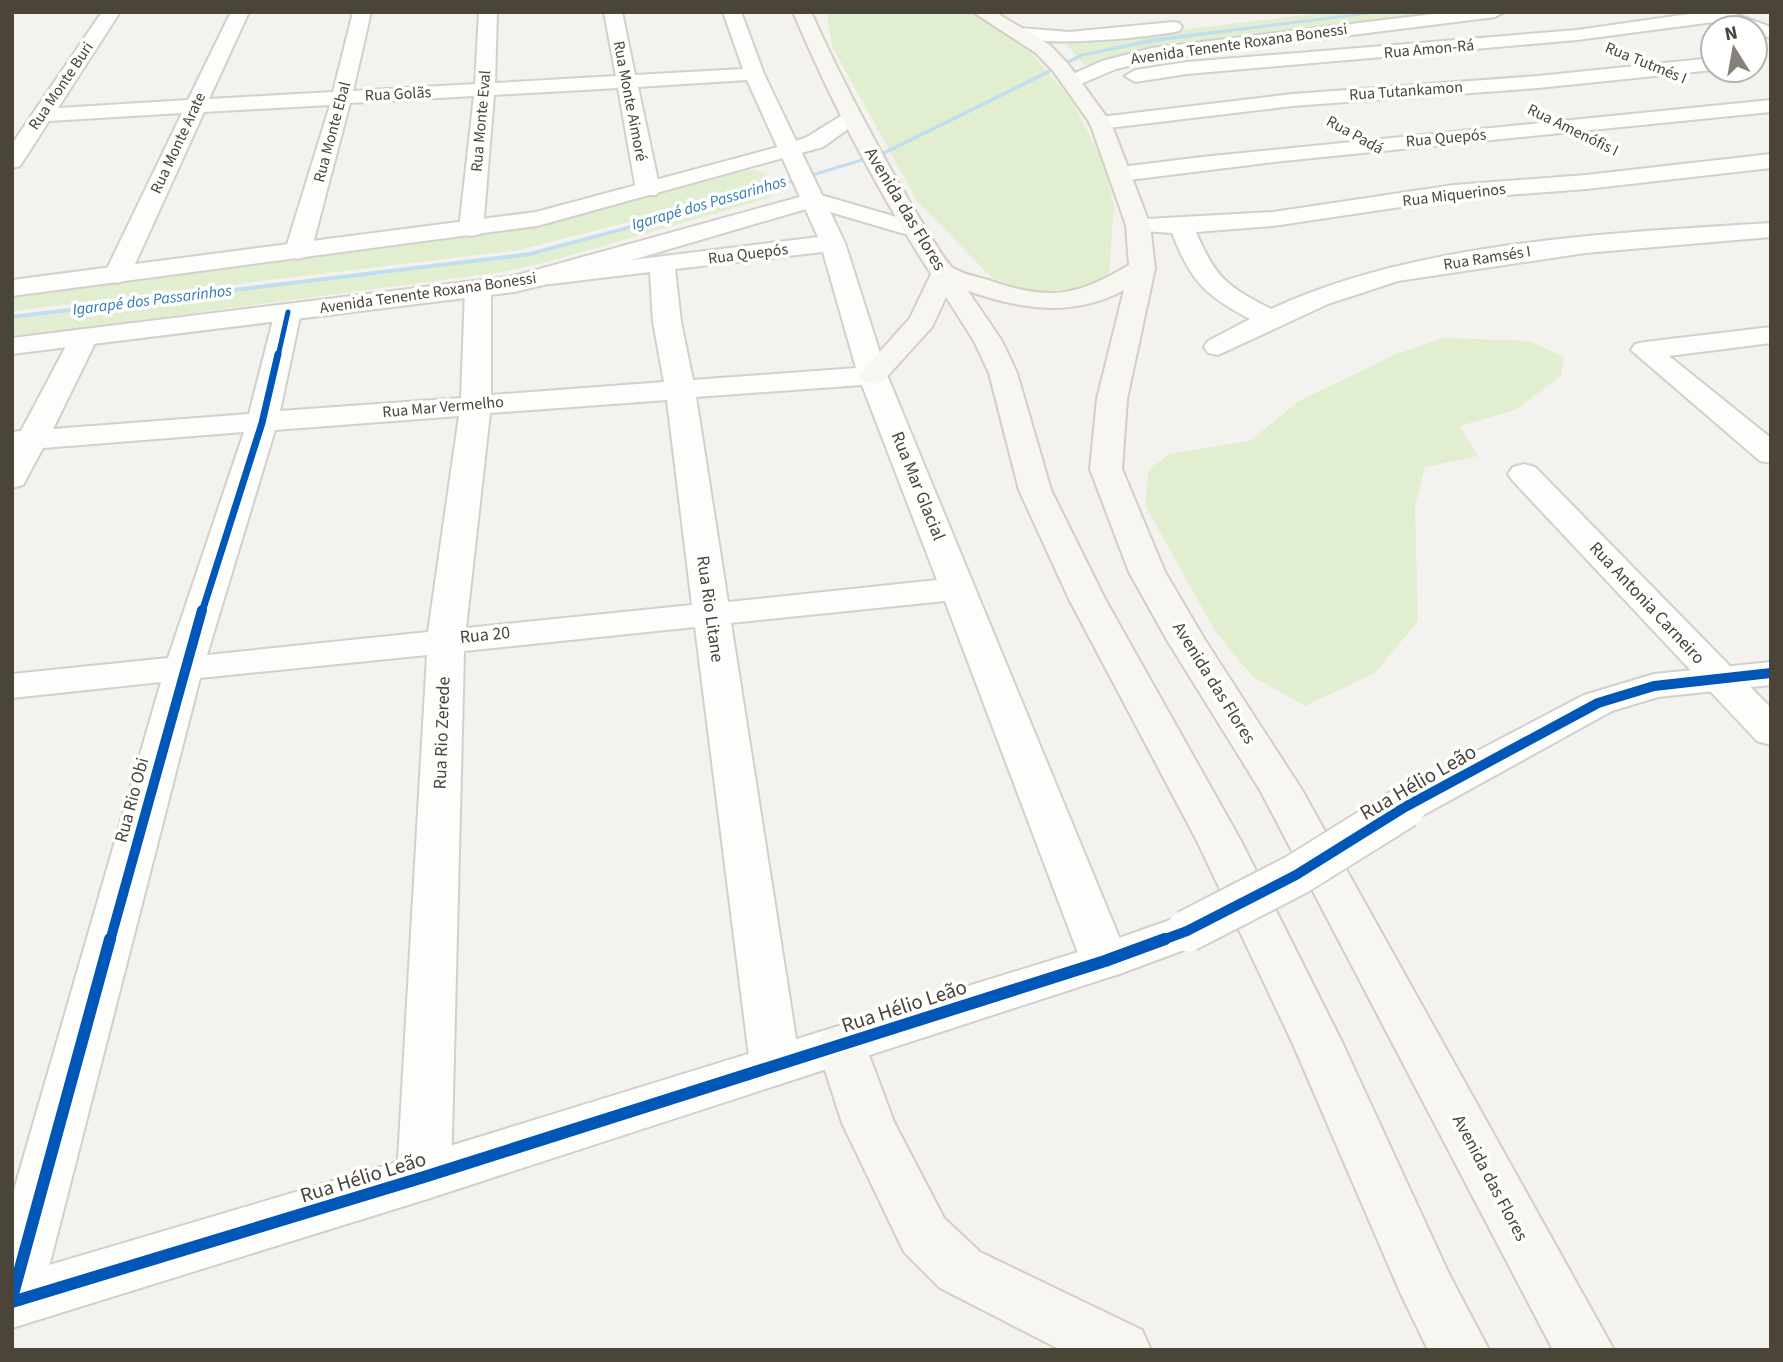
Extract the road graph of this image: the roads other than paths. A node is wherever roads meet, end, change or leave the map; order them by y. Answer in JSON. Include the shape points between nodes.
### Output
{"nodes":[{"id":1,"x":111,"y":12,"type":"edge"},
{"id":2,"x":240,"y":12,"type":"edge"},
{"id":3,"x":362,"y":12,"type":"edge"},
{"id":4,"x":488,"y":12,"type":"edge"},
{"id":5,"x":613,"y":12,"type":"edge"},
{"id":6,"x":732,"y":12,"type":"edge"},
{"id":7,"x":802,"y":12,"type":"edge"},
{"id":8,"x":982,"y":12,"type":"edge"},
{"id":9,"x":1494,"y":12,"type":"edge"},
{"id":10,"x":1531,"y":17,"type":"dead end"},
{"id":11,"x":1699,"y":17,"type":"edge"},
{"id":12,"x":1194,"y":24,"type":"dead end"},
{"id":13,"x":1020,"y":33,"type":"junction"},
{"id":14,"x":1577,"y":35,"type":"junction"},
{"id":15,"x":1699,"y":66,"type":"edge"},
{"id":16,"x":1663,"y":70,"type":"junction"},
{"id":17,"x":754,"y":74,"type":"junction"},
{"id":18,"x":1066,"y":75,"type":"junction"},
{"id":19,"x":1135,"y":76,"type":"dead end"},
{"id":20,"x":627,"y":81,"type":"junction"},
{"id":21,"x":1483,"y":86,"type":"junction"},
{"id":22,"x":485,"y":89,"type":"junction"},
{"id":23,"x":342,"y":97,"type":"junction"},
{"id":24,"x":1292,"y":100,"type":"junction"},
{"id":25,"x":194,"y":106,"type":"junction"},
{"id":26,"x":1764,"y":110,"type":"edge"},
{"id":27,"x":42,"y":115,"type":"junction"},
{"id":28,"x":1100,"y":123,"type":"junction"},
{"id":29,"x":856,"y":127,"type":"junction"},
{"id":30,"x":1571,"y":128,"type":"junction"},
{"id":31,"x":1373,"y":144,"type":"junction"},
{"id":32,"x":1606,"y":145,"type":"dead end"},
{"id":33,"x":793,"y":157,"type":"junction"},
{"id":34,"x":1629,"y":157,"type":"dead end"},
{"id":35,"x":12,"y":161,"type":"edge"},
{"id":36,"x":1771,"y":161,"type":"edge"},
{"id":37,"x":1121,"y":174,"type":"junction"},
{"id":38,"x":1663,"y":174,"type":"junction"},
{"id":39,"x":648,"y":190,"type":"junction"},
{"id":40,"x":1454,"y":192,"type":"junction"},
{"id":41,"x":811,"y":195,"type":"junction"},
{"id":42,"x":1181,"y":226,"type":"junction"},
{"id":43,"x":471,"y":229,"type":"junction"},
{"id":44,"x":915,"y":230,"type":"junction"},
{"id":45,"x":1771,"y":230,"type":"edge"},
{"id":46,"x":834,"y":243,"type":"junction"},
{"id":47,"x":1140,"y":246,"type":"junction"},
{"id":48,"x":299,"y":251,"type":"junction"},
{"id":49,"x":662,"y":265,"type":"junction"},
{"id":50,"x":944,"y":273,"type":"junction"},
{"id":51,"x":117,"y":275,"type":"junction"},
{"id":52,"x":551,"y":276,"type":"junction"},
{"id":53,"x":12,"y":288,"type":"edge"},
{"id":54,"x":478,"y":290,"type":"junction"},
{"id":55,"x":288,"y":312,"type":"junction"},
{"id":56,"x":1269,"y":318,"type":"junction"},
{"id":57,"x":1771,"y":335,"type":"edge"},
{"id":58,"x":84,"y":337,"type":"junction"},
{"id":59,"x":12,"y":346,"type":"edge"},
{"id":60,"x":1218,"y":347,"type":"dead end"},
{"id":61,"x":873,"y":374,"type":"junction"},
{"id":62,"x":680,"y":389,"type":"junction"},
{"id":63,"x":476,"y":404,"type":"junction"},
{"id":64,"x":262,"y":423,"type":"junction"},
{"id":65,"x":23,"y":440,"type":"edge"},
{"id":66,"x":1771,"y":454,"type":"edge"},
{"id":67,"x":1524,"y":474,"type":"dead end"},
{"id":68,"x":12,"y":478,"type":"edge"},
{"id":69,"x":958,"y":589,"type":"junction"},
{"id":70,"x":710,"y":613,"type":"junction"},
{"id":71,"x":446,"y":639,"type":"junction"},
{"id":72,"x":184,"y":668,"type":"junction"},
{"id":73,"x":1771,"y":673,"type":"edge"},
{"id":74,"x":1717,"y":678,"type":"junction"},
{"id":75,"x":12,"y":685,"type":"edge"},
{"id":76,"x":1771,"y":732,"type":"edge"},
{"id":77,"x":1105,"y":961,"type":"junction"},
{"id":78,"x":842,"y":1045,"type":"junction"},
{"id":79,"x":775,"y":1064,"type":"junction"},
{"id":80,"x":424,"y":1177,"type":"junction"},
{"id":81,"x":12,"y":1300,"type":"edge"},
{"id":82,"x":1121,"y":1350,"type":"edge"},
{"id":83,"x":1458,"y":1350,"type":"edge"},
{"id":84,"x":1584,"y":1350,"type":"edge"}],
"edges":[{"from":1,"to":27,"type":"street","name":"Rua Monte Buri"},
{"from":2,"to":25,"type":"street","name":"Rua Monte Arate"},
{"from":3,"to":23,"type":"street","name":"Rua Monte Ebal"},
{"from":4,"to":22,"type":"street","name":"Rua Monte Eval"},
{"from":5,"to":20,"type":"street","name":"Rua Monte Aimoré"},
{"from":6,"to":17,"type":"street","name":"Rua Mar Glacial"},
{"from":7,"to":29,"type":"main road","name":"Avenida das Flores"},
{"from":8,"to":13,"type":"main road"},
{"from":9,"to":18,"type":"street","name":"Avenida Tenente Roxana Bonessi","via":[[1152,54]]},
{"from":10,"to":14,"type":"street","name":"Rua Tutmés I"},
{"from":11,"to":14,"type":"street","name":"Rua Amon-Rá"},
{"from":12,"to":13,"type":"street","name":"Avenida Tenente Roxana Bonessi","via":[[1069,37]]},
{"from":13,"to":18,"type":"main road"},
{"from":14,"to":16,"type":"street","name":"Rua Tutmés I"},
{"from":14,"to":19,"type":"street","name":"Rua Amon-Rá"},
{"from":15,"to":16,"type":"street","name":"Rua Tutankamon"},
{"from":16,"to":21,"type":"street","name":"Rua Tutankamon"},
{"from":16,"to":26,"type":"street","name":"Rua Tutmés I"},
{"from":17,"to":20,"type":"street","name":"Rua Golãs"},
{"from":17,"to":33,"type":"street","name":"Rua Mar Glacial"},
{"from":18,"to":28,"type":"main road"},
{"from":20,"to":22,"type":"street","name":"Rua Golãs"},
{"from":20,"to":39,"type":"street","name":"Rua Monte Aimoré"},
{"from":21,"to":24,"type":"street","name":"Rua Tutankamon"},
{"from":21,"to":30,"type":"street","name":"Rua Amenófis I"},
{"from":22,"to":23,"type":"street","name":"Rua Golãs"},
{"from":22,"to":43,"type":"street","name":"Rua Monte Eval"},
{"from":23,"to":25,"type":"street","name":"Rua Golãs"},
{"from":23,"to":48,"type":"street","name":"Rua Monte Ebal"},
{"from":24,"to":28,"type":"street","name":"Rua Tutankamon"},
{"from":24,"to":31,"type":"street","name":"Rua Padá"},
{"from":25,"to":27,"type":"street","name":"Rua Golãs"},
{"from":25,"to":51,"type":"street","name":"Rua Monte Arate"},
{"from":26,"to":30,"type":"street","name":"Rua Quepós"},
{"from":27,"to":35,"type":"street","name":"Rua Monte Buri"},
{"from":28,"to":37,"type":"main road"},
{"from":29,"to":33,"type":"street","via":[[815,142]]},
{"from":29,"to":44,"type":"main road","name":"Avenida das Flores"},
{"from":30,"to":31,"type":"street","name":"Rua Quepós"},
{"from":30,"to":32,"type":"street","name":"Rua Amenófis I"},
{"from":31,"to":37,"type":"street","name":"Rua Quepós"},
{"from":31,"to":40,"type":"street","name":"Rua Padá"},
{"from":33,"to":39,"type":"street"},
{"from":33,"to":41,"type":"street","name":"Rua Mar Glacial"},
{"from":34,"to":38,"type":"street","name":"Rua Amenófis I"},
{"from":36,"to":38,"type":"street","name":"Rua Miquerinos"},
{"from":37,"to":47,"type":"main road"},
{"from":38,"to":40,"type":"street","name":"Rua Miquerinos"},
{"from":39,"to":43,"type":"street","via":[[537,219]]},
{"from":40,"to":42,"type":"street","name":"Rua Miquerinos","via":[[1312,215]]},
{"from":41,"to":44,"type":"street","name":"Avenida Tenente Roxana Bonessi"},
{"from":41,"to":46,"type":"street","name":"Rua Mar Glacial"},
{"from":41,"to":52,"type":"street","name":"Avenida Tenente Roxana Bonessi"},
{"from":42,"to":47,"type":"street","name":"Rua Miquerinos"},
{"from":42,"to":56,"type":"street","via":[[1198,267],[1225,295]]},
{"from":43,"to":48,"type":"street"},
{"from":44,"to":50,"type":"main road","name":"Avenida das Flores"},
{"from":45,"to":56,"type":"street","name":"Rua Ramsés I","via":[[1629,240],[1440,265],[1353,286]]},
{"from":46,"to":49,"type":"street","name":"Rua Quepós"},
{"from":46,"to":61,"type":"street","name":"Rua Mar Glacial"},
{"from":47,"to":50,"type":"main road","via":[[1100,292],[1054,301],[1021,299]]},
{"from":47,"to":84,"type":"main road","name":"Avenida das Flores","via":[[1112,399],[1106,469],[1124,519],[1147,572],[1186,640],[1281,790]]},
{"from":48,"to":51,"type":"street"},
{"from":49,"to":52,"type":"street"},
{"from":49,"to":62,"type":"street","name":"Rua Rio Litane"},
{"from":50,"to":61,"type":"main road","via":[[922,321]]},
{"from":50,"to":83,"type":"main road","name":"Avenida das Flores","via":[[1003,373],[1035,490],[1087,599],[1219,841]]},
{"from":51,"to":53,"type":"street"},
{"from":52,"to":54,"type":"street","name":"Avenida Tenente Roxana Bonessi"},
{"from":54,"to":55,"type":"street","name":"Avenida Tenente Roxana Bonessi"},
{"from":54,"to":63,"type":"street","name":"Rua Rio Zerede"},
{"from":55,"to":58,"type":"street","name":"Avenida Tenente Roxana Bonessi"},
{"from":55,"to":64,"type":"street","name":"Rua Rio Obi"},
{"from":56,"to":60,"type":"street","name":"Rua Ramsés I"},
{"from":57,"to":66,"type":"street","via":[[1645,350]]},
{"from":58,"to":59,"type":"street","name":"Avenida Tenente Roxana Bonessi"},
{"from":58,"to":65,"type":"street"},
{"from":61,"to":62,"type":"street","name":"Rua Mar Vermelho"},
{"from":61,"to":69,"type":"street","name":"Rua Mar Glacial"},
{"from":62,"to":63,"type":"street","name":"Rua Mar Vermelho"},
{"from":62,"to":70,"type":"street","name":"Rua Rio Litane"},
{"from":63,"to":64,"type":"street","name":"Rua Mar Vermelho"},
{"from":63,"to":71,"type":"street","name":"Rua Rio Zerede"},
{"from":64,"to":65,"type":"street","name":"Rua Mar Vermelho"},
{"from":64,"to":72,"type":"street","name":"Rua Rio Obi"},
{"from":65,"to":68,"type":"street"},
{"from":67,"to":74,"type":"street","name":"Rua Antonia Carneiro"},
{"from":69,"to":70,"type":"street","name":"Rua 20"},
{"from":69,"to":77,"type":"street","name":"Rua Mar Glacial"},
{"from":70,"to":71,"type":"street","name":"Rua 20"},
{"from":70,"to":79,"type":"street","name":"Rua Rio Litane"},
{"from":71,"to":72,"type":"street","name":"Rua 20"},
{"from":71,"to":80,"type":"street","name":"Rua Rio Zerede"},
{"from":72,"to":75,"type":"street","name":"Rua 20"},
{"from":72,"to":81,"type":"street","name":"Rua Rio Obi"},
{"from":73,"to":74,"type":"street","name":"Rua Hélio Leão"},
{"from":74,"to":76,"type":"street","name":"Rua Antonia Carneiro"},
{"from":74,"to":77,"type":"street","name":"Rua Hélio Leão","bridge":true,"via":[[1654,686],[1598,703],[1405,807],[1296,875],[1186,931]]},
{"from":77,"to":78,"type":"street","name":"Rua Hélio Leão"},
{"from":78,"to":79,"type":"street","name":"Rua Hélio Leão"},
{"from":78,"to":82,"type":"main road","via":[[868,1123],[924,1235],[960,1270]]},
{"from":79,"to":80,"type":"street","name":"Rua Hélio Leão"},
{"from":80,"to":81,"type":"street","name":"Rua Hélio Leão"}]}
